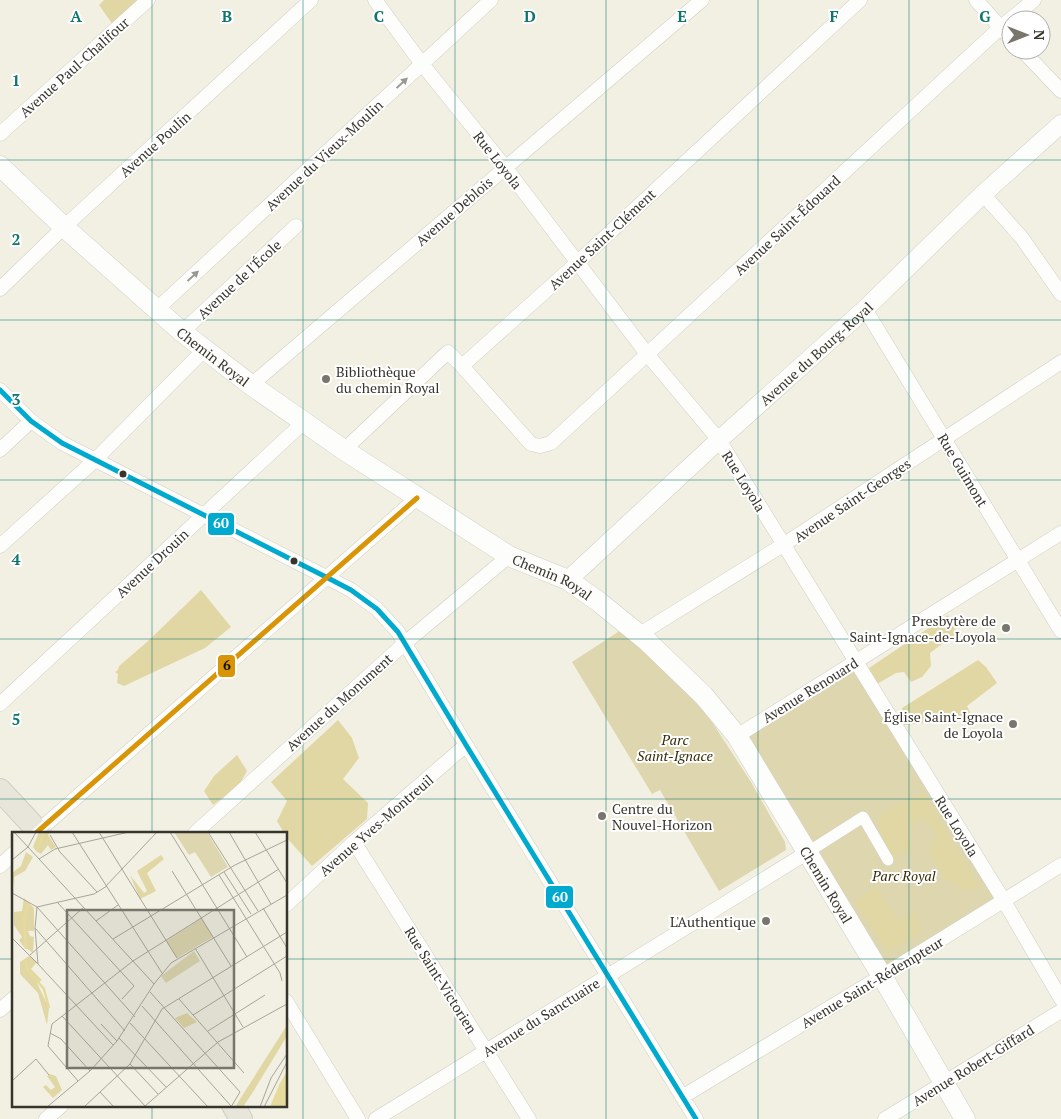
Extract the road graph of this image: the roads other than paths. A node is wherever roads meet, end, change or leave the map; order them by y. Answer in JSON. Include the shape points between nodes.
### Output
{"nodes":[{"id":1,"x":148,"y":0,"type":"edge"},
{"id":2,"x":311,"y":0,"type":"edge"},
{"id":3,"x":375,"y":0,"type":"edge"},
{"id":4,"x":491,"y":0,"type":"edge"},
{"id":5,"x":702,"y":0,"type":"edge"},
{"id":6,"x":860,"y":0,"type":"edge"},
{"id":7,"x":976,"y":0,"type":"edge"},
{"id":8,"x":1034,"y":0,"type":"edge"},
{"id":9,"x":1000,"y":28,"type":"junction"},
{"id":10,"x":1032,"y":60,"type":"edge"},
{"id":11,"x":422,"y":64,"type":"junction"},
{"id":12,"x":1061,"y":91,"type":"edge"},
{"id":13,"x":1061,"y":124,"type":"edge"},
{"id":14,"x":0,"y":134,"type":"edge"},
{"id":15,"x":0,"y":166,"type":"edge"},
{"id":16,"x":505,"y":167,"type":"junction"},
{"id":17,"x":983,"y":194,"type":"junction"},
{"id":18,"x":296,"y":226,"type":"dead end"},
{"id":19,"x":64,"y":227,"type":"junction"},
{"id":20,"x":578,"y":262,"type":"junction"},
{"id":21,"x":0,"y":289,"type":"edge"},
{"id":22,"x":1061,"y":294,"type":"edge"},
{"id":23,"x":157,"y":309,"type":"junction"},
{"id":24,"x":865,"y":309,"type":"junction"},
{"id":25,"x":182,"y":332,"type":"junction"},
{"id":26,"x":205,"y":349,"type":"junction"},
{"id":27,"x":648,"y":354,"type":"junction"},
{"id":28,"x":1061,"y":362,"type":"edge"},
{"id":29,"x":462,"y":366,"type":"junction"},
{"id":30,"x":251,"y":385,"type":"junction"},
{"id":31,"x":0,"y":390,"type":"edge"},
{"id":32,"x":31,"y":421,"type":"junction"},
{"id":33,"x":304,"y":422,"type":"junction"},
{"id":34,"x":944,"y":439,"type":"junction"},
{"id":35,"x":718,"y":440,"type":"junction"},
{"id":36,"x":0,"y":450,"type":"edge"},
{"id":37,"x":344,"y":450,"type":"junction"},
{"id":38,"x":94,"y":460,"type":"junction"},
{"id":39,"x":417,"y":498,"type":"junction"},
{"id":40,"x":203,"y":516,"type":"junction"},
{"id":41,"x":1061,"y":533,"type":"edge"},
{"id":42,"x":784,"y":545,"type":"junction"},
{"id":43,"x":0,"y":546,"type":"edge"},
{"id":44,"x":509,"y":556,"type":"junction"},
{"id":45,"x":1018,"y":560,"type":"junction"},
{"id":46,"x":326,"y":577,"type":"junction"},
{"id":47,"x":568,"y":580,"type":"junction"},
{"id":48,"x":1061,"y":631,"type":"edge"},
{"id":49,"x":640,"y":634,"type":"junction"},
{"id":50,"x":405,"y":643,"type":"junction"},
{"id":51,"x":856,"y":662,"type":"junction"},
{"id":52,"x":0,"y":704,"type":"edge"},
{"id":53,"x":737,"y":736,"type":"junction"},
{"id":54,"x":466,"y":745,"type":"junction"},
{"id":55,"x":0,"y":790,"type":"edge"},
{"id":56,"x":38,"y":832,"type":"edge"},
{"id":57,"x":196,"y":832,"type":"edge"},
{"id":58,"x":354,"y":842,"type":"junction"},
{"id":59,"x":808,"y":852,"type":"junction"},
{"id":60,"x":12,"y":855,"type":"edge"},
{"id":61,"x":888,"y":860,"type":"dead end"},
{"id":62,"x":1061,"y":865,"type":"edge"},
{"id":63,"x":0,"y":866,"type":"edge"},
{"id":64,"x":1004,"y":901,"type":"junction"},
{"id":65,"x":288,"y":903,"type":"edge"},
{"id":66,"x":608,"y":975,"type":"junction"},
{"id":67,"x":882,"y":976,"type":"junction"},
{"id":68,"x":1061,"y":999,"type":"edge"},
{"id":69,"x":12,"y":1000,"type":"edge"},
{"id":70,"x":288,"y":1004,"type":"edge"},
{"id":71,"x":0,"y":1010,"type":"edge"},
{"id":72,"x":1061,"y":1011,"type":"edge"},
{"id":73,"x":486,"y":1050,"type":"junction"},
{"id":74,"x":944,"y":1084,"type":"junction"},
{"id":75,"x":682,"y":1097,"type":"junction"},
{"id":76,"x":61,"y":1106,"type":"edge"},
{"id":77,"x":234,"y":1106,"type":"edge"},
{"id":78,"x":46,"y":1119,"type":"edge"},
{"id":79,"x":241,"y":1119,"type":"edge"},
{"id":80,"x":358,"y":1119,"type":"edge"},
{"id":81,"x":376,"y":1119,"type":"edge"},
{"id":82,"x":529,"y":1119,"type":"edge"},
{"id":83,"x":696,"y":1119,"type":"edge"},
{"id":84,"x":885,"y":1119,"type":"edge"},
{"id":85,"x":964,"y":1119,"type":"edge"}],
"edges":[{"from":1,"to":14,"type":"street","name":"Avenue Paul-Chalifour"},
{"from":2,"to":19,"type":"street","name":"Avenue Poulin"},
{"from":3,"to":11,"type":"street","name":"Rue Loyola"},
{"from":4,"to":11,"type":"street","name":"Avenue du Vieux-Moulin"},
{"from":5,"to":16,"type":"street","name":"Avenue Deblois"},
{"from":6,"to":20,"type":"street","name":"Avenue Saint-Clément"},
{"from":7,"to":9,"type":"street"},
{"from":8,"to":9,"type":"street","name":"Avenue Saint-Édouard"},
{"from":9,"to":27,"type":"street","name":"Avenue Saint-Édouard"},
{"from":10,"to":12,"type":"street"},
{"from":11,"to":16,"type":"street","name":"Rue Loyola"},
{"from":23,"to":11,"type":"street","name":"Avenue du Vieux-Moulin","one_way":true},
{"from":13,"to":17,"type":"street","name":"Avenue du Bourg-Royal"},
{"from":15,"to":19,"type":"main road","name":"Chemin Royal"},
{"from":16,"to":20,"type":"street","name":"Rue Loyola"},
{"from":16,"to":30,"type":"street","name":"Avenue Deblois"},
{"from":17,"to":22,"type":"street","via":[[1022,238]]},
{"from":17,"to":24,"type":"street","name":"Avenue du Bourg-Royal"},
{"from":18,"to":25,"type":"street","name":"Avenue de l'École"},
{"from":19,"to":21,"type":"street","name":"Avenue Poulin"},
{"from":19,"to":23,"type":"main road","name":"Chemin Royal"},
{"from":20,"to":27,"type":"street","name":"Rue Loyola"},
{"from":20,"to":29,"type":"street","name":"Avenue Saint-Clément"},
{"from":23,"to":25,"type":"main road","name":"Chemin Royal"},
{"from":24,"to":34,"type":"street","name":"Rue Guimont"},
{"from":24,"to":35,"type":"street","name":"Avenue du Bourg-Royal"},
{"from":25,"to":26,"type":"main road","name":"Chemin Royal"},
{"from":26,"to":30,"type":"main road","name":"Chemin Royal"},
{"from":26,"to":38,"type":"street"},
{"from":27,"to":29,"type":"street","name":"Avenue Saint-Édouard","via":[[551,443],[540,446],[530,444]]},
{"from":27,"to":35,"type":"street","name":"Rue Loyola"},
{"from":28,"to":34,"type":"street","name":"Avenue Saint-Georges"},
{"from":29,"to":37,"type":"street","via":[[448,352]]},
{"from":30,"to":33,"type":"main road","name":"Chemin Royal"},
{"from":31,"to":32,"type":"street"},
{"from":32,"to":36,"type":"street"},
{"from":32,"to":38,"type":"street"},
{"from":33,"to":37,"type":"main road","name":"Chemin Royal"},
{"from":33,"to":40,"type":"street","name":"Avenue Drouin"},
{"from":34,"to":42,"type":"street","name":"Avenue Saint-Georges"},
{"from":34,"to":45,"type":"street","name":"Rue Guimont"},
{"from":35,"to":42,"type":"street","name":"Rue Loyola"},
{"from":35,"to":47,"type":"street","name":"Avenue du Bourg-Royal"},
{"from":37,"to":39,"type":"main road","name":"Chemin Royal"},
{"from":38,"to":40,"type":"street"},
{"from":38,"to":43,"type":"street"},
{"from":39,"to":44,"type":"main road","name":"Chemin Royal"},
{"from":39,"to":46,"type":"street"},
{"from":40,"to":46,"type":"street"},
{"from":40,"to":52,"type":"street","name":"Avenue Drouin"},
{"from":41,"to":45,"type":"street","name":"Avenue Renouard"},
{"from":42,"to":49,"type":"street","name":"Avenue Saint-Georges"},
{"from":42,"to":51,"type":"street","name":"Rue Loyola"},
{"from":44,"to":47,"type":"main road","name":"Chemin Royal"},
{"from":44,"to":50,"type":"street","name":"Avenue du Monument"},
{"from":45,"to":48,"type":"street","name":"Rue Guimont"},
{"from":45,"to":51,"type":"street","name":"Avenue Renouard"},
{"from":46,"to":50,"type":"street","via":[[376,609]]},
{"from":46,"to":56,"type":"street"},
{"from":47,"to":49,"type":"main road","name":"Chemin Royal"},
{"from":49,"to":53,"type":"main road","name":"Chemin Royal","via":[[704,696]]},
{"from":50,"to":54,"type":"street"},
{"from":50,"to":57,"type":"street","name":"Avenue du Monument"},
{"from":51,"to":53,"type":"street","name":"Avenue Renouard"},
{"from":51,"to":64,"type":"street","name":"Rue Loyola"},
{"from":53,"to":59,"type":"main road","name":"Chemin Royal"},
{"from":54,"to":58,"type":"street","name":"Avenue Yves-Montreuil"},
{"from":54,"to":66,"type":"street"},
{"from":55,"to":56,"type":"main road"},
{"from":58,"to":65,"type":"street","name":"Avenue Yves-Montreuil"},
{"from":58,"to":73,"type":"street","name":"Rue Saint-Victorien"},
{"from":59,"to":61,"type":"street","via":[[863,817]]},
{"from":59,"to":66,"type":"street","name":"Avenue du Sanctuaire"},
{"from":59,"to":67,"type":"main road","name":"Chemin Royal"},
{"from":60,"to":63,"type":"street"},
{"from":62,"to":64,"type":"street","name":"Avenue Saint-Rédempteur"},
{"from":64,"to":67,"type":"street","name":"Avenue Saint-Rédempteur"},
{"from":64,"to":68,"type":"street","name":"Rue Loyola"},
{"from":66,"to":73,"type":"street","name":"Avenue du Sanctuaire"},
{"from":66,"to":75,"type":"street"},
{"from":67,"to":74,"type":"main road","name":"Chemin Royal"},
{"from":67,"to":75,"type":"street","name":"Avenue Saint-Rédempteur"},
{"from":69,"to":71,"type":"street"},
{"from":70,"to":80,"type":"street"},
{"from":72,"to":74,"type":"street","name":"Avenue Robert-Giffard"},
{"from":73,"to":81,"type":"street","name":"Avenue du Sanctuaire"},
{"from":73,"to":82,"type":"street","name":"Rue Saint-Victorien"},
{"from":74,"to":84,"type":"street","name":"Avenue Robert-Giffard"},
{"from":74,"to":85,"type":"main road","name":"Chemin Royal"},
{"from":75,"to":83,"type":"street"},
{"from":76,"to":78,"type":"street"},
{"from":77,"to":79,"type":"main road"}]}
